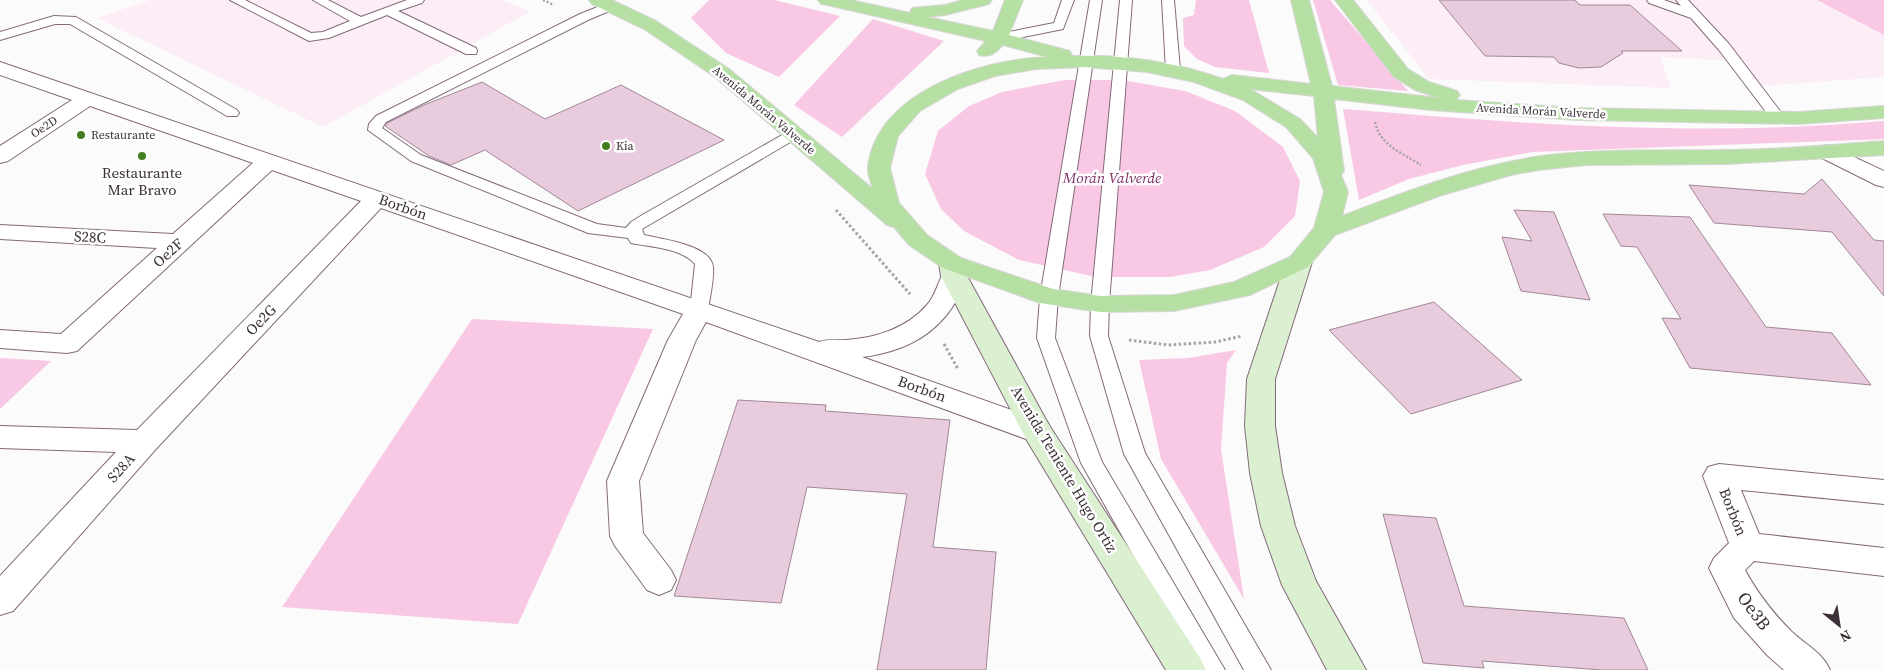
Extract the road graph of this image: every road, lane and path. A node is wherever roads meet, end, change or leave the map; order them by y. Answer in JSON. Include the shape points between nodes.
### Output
{"nodes":[{"id":1,"x":236,"y":0,"type":"edge"},
{"id":2,"x":319,"y":0,"type":"edge"},
{"id":3,"x":418,"y":0,"type":"edge"},
{"id":4,"x":543,"y":0,"type":"edge"},
{"id":5,"x":827,"y":0,"type":"edge"},
{"id":6,"x":984,"y":0,"type":"edge"},
{"id":7,"x":1014,"y":0,"type":"edge"},
{"id":8,"x":1068,"y":0,"type":"edge"},
{"id":9,"x":1096,"y":0,"type":"edge"},
{"id":10,"x":1126,"y":0,"type":"edge"},
{"id":11,"x":1168,"y":0,"type":"edge"},
{"id":12,"x":1300,"y":0,"type":"edge"},
{"id":13,"x":1344,"y":0,"type":"edge"},
{"id":14,"x":1653,"y":0,"type":"edge"},
{"id":15,"x":1682,"y":0,"type":"edge"},
{"id":16,"x":604,"y":3,"type":"edge"},
{"id":17,"x":388,"y":11,"type":"junction"},
{"id":18,"x":881,"y":12,"type":"junction"},
{"id":19,"x":1697,"y":16,"type":"junction"},
{"id":20,"x":584,"y":17,"type":"junction"},
{"id":21,"x":360,"y":21,"type":"junction"},
{"id":22,"x":0,"y":36,"type":"edge"},
{"id":23,"x":999,"y":38,"type":"junction"},
{"id":24,"x":472,"y":51,"type":"dead end"},
{"id":25,"x":1086,"y":61,"type":"junction"},
{"id":26,"x":1121,"y":62,"type":"junction"},
{"id":27,"x":0,"y":68,"type":"edge"},
{"id":28,"x":1173,"y":70,"type":"junction"},
{"id":29,"x":1199,"y":77,"type":"junction"},
{"id":30,"x":950,"y":85,"type":"junction"},
{"id":31,"x":1323,"y":91,"type":"junction"},
{"id":32,"x":1372,"y":97,"type":"junction"},
{"id":33,"x":88,"y":98,"type":"junction"},
{"id":34,"x":1487,"y":108,"type":"junction"},
{"id":35,"x":1884,"y":112,"type":"edge"},
{"id":36,"x":232,"y":113,"type":"dead end"},
{"id":37,"x":1778,"y":118,"type":"junction"},
{"id":38,"x":794,"y":134,"type":"junction"},
{"id":39,"x":1884,"y":148,"type":"edge"},
{"id":40,"x":1828,"y":152,"type":"junction"},
{"id":41,"x":0,"y":156,"type":"edge"},
{"id":42,"x":268,"y":161,"type":"junction"},
{"id":43,"x":1884,"y":180,"type":"edge"},
{"id":44,"x":1447,"y":185,"type":"junction"},
{"id":45,"x":1336,"y":192,"type":"junction"},
{"id":46,"x":377,"y":198,"type":"junction"},
{"id":47,"x":832,"y":206,"type":"dead end"},
{"id":48,"x":1326,"y":230,"type":"junction"},
{"id":49,"x":0,"y":232,"type":"edge"},
{"id":50,"x":634,"y":234,"type":"junction"},
{"id":51,"x":918,"y":240,"type":"junction"},
{"id":52,"x":180,"y":242,"type":"junction"},
{"id":53,"x":1299,"y":262,"type":"junction"},
{"id":54,"x":953,"y":269,"type":"junction"},
{"id":55,"x":1049,"y":297,"type":"junction"},
{"id":56,"x":1100,"y":304,"type":"junction"},
{"id":57,"x":699,"y":310,"type":"junction"},
{"id":58,"x":931,"y":318,"type":"junction"},
{"id":59,"x":0,"y":339,"type":"edge"},
{"id":60,"x":806,"y":347,"type":"junction"},
{"id":61,"x":980,"y":411,"type":"junction"},
{"id":62,"x":1037,"y":431,"type":"junction"},
{"id":63,"x":0,"y":437,"type":"edge"},
{"id":64,"x":144,"y":442,"type":"junction"},
{"id":65,"x":1884,"y":492,"type":"edge"},
{"id":66,"x":1747,"y":546,"type":"junction"},
{"id":67,"x":1884,"y":562,"type":"edge"},
{"id":68,"x":659,"y":580,"type":"dead end"},
{"id":69,"x":0,"y":600,"type":"edge"},
{"id":70,"x":1187,"y":670,"type":"edge"},
{"id":71,"x":1212,"y":670,"type":"edge"},
{"id":72,"x":1258,"y":670,"type":"edge"},
{"id":73,"x":1347,"y":670,"type":"edge"},
{"id":74,"x":1811,"y":670,"type":"edge"}],
"edges":[{"from":1,"to":21,"type":"lane","via":[[309,36],[325,35]]},
{"from":2,"to":21,"type":"lane"},
{"from":3,"to":17,"type":"lane"},
{"from":4,"to":20,"type":"path"},
{"from":5,"to":18,"type":"main road"},
{"from":6,"to":18,"type":"main road","via":[[945,10]]},
{"from":7,"to":23,"type":"main road"},
{"from":8,"to":23,"type":"lane","via":[[1059,26]]},
{"from":9,"to":25,"type":"lane"},
{"from":10,"to":26,"type":"lane"},
{"from":11,"to":28,"type":"lane"},
{"from":12,"to":31,"type":"main road"},
{"from":13,"to":34,"type":"main road","via":[[1401,73],[1422,86]]},
{"from":14,"to":19,"type":"lane"},
{"from":15,"to":19,"type":"lane"},
{"from":16,"to":20,"type":"lane"},
{"from":16,"to":38,"type":"main road","name":"Avenida Morán Valverde","via":[[650,25],[722,73]]},
{"from":17,"to":21,"type":"lane"},
{"from":17,"to":24,"type":"lane"},
{"from":18,"to":23,"type":"main road"},
{"from":19,"to":37,"type":"lane"},
{"from":20,"to":50,"type":"lane","via":[[377,122],[375,130],[416,158],[585,226]]},
{"from":22,"to":36,"type":"lane","via":[[49,21],[72,20]]},
{"from":23,"to":25,"type":"main road"},
{"from":23,"to":30,"type":"main road"},
{"from":25,"to":26,"type":"main road"},
{"from":25,"to":30,"type":"main road","via":[[1036,63],[991,71]]},
{"from":25,"to":55,"type":"lane"},
{"from":26,"to":28,"type":"main road"},
{"from":26,"to":56,"type":"lane"},
{"from":27,"to":33,"type":"street","name":"Borbón"},
{"from":28,"to":29,"type":"main road"},
{"from":29,"to":31,"type":"main road","name":"Avenida Morán Valverde"},
{"from":29,"to":45,"type":"main road","via":[[1250,96],[1293,123],[1323,156]]},
{"from":30,"to":51,"type":"main road","via":[[913,107],[888,135],[879,168],[888,204]]},
{"from":31,"to":32,"type":"main road","name":"Avenida Morán Valverde"},
{"from":31,"to":45,"type":"main road"},
{"from":32,"to":34,"type":"main road","name":"Avenida Morán Valverde"},
{"from":32,"to":44,"type":"path","via":[[1376,132],[1386,144],[1413,159]]},
{"from":33,"to":41,"type":"street","name":"Oe2D"},
{"from":33,"to":42,"type":"street","name":"Borbón"},
{"from":34,"to":37,"type":"main road","name":"Avenida Morán Valverde","via":[[1578,114]]},
{"from":35,"to":37,"type":"main road","name":"Avenida Morán Valverde"},
{"from":38,"to":50,"type":"lane","via":[[637,225]]},
{"from":38,"to":51,"type":"main road","name":"Avenida Morán Valverde"},
{"from":39,"to":40,"type":"main road"},
{"from":40,"to":43,"type":"street"},
{"from":40,"to":44,"type":"main road","via":[[1724,157],[1631,156],[1540,163]]},
{"from":42,"to":46,"type":"street","name":"Borbón"},
{"from":42,"to":52,"type":"street","name":"Oe2F"},
{"from":44,"to":48,"type":"main road"},
{"from":45,"to":48,"type":"main road"},
{"from":46,"to":57,"type":"street","name":"Borbón"},
{"from":46,"to":64,"type":"street","name":"Oe2G"},
{"from":47,"to":58,"type":"path"},
{"from":48,"to":53,"type":"main road"},
{"from":49,"to":52,"type":"street","name":"S28C"},
{"from":50,"to":57,"type":"lane","via":[[637,239],[691,252],[701,258],[705,264]]},
{"from":51,"to":54,"type":"main road"},
{"from":52,"to":59,"type":"street","name":"Oe2F","via":[[67,344]]},
{"from":53,"to":56,"type":"main road","via":[[1241,289],[1174,303]]},
{"from":53,"to":73,"type":"main road","via":[[1260,379],[1260,426],[1278,526],[1300,585]]},
{"from":54,"to":55,"type":"main road"},
{"from":54,"to":58,"type":"street","name":"Borbón","via":[[952,291]]},
{"from":54,"to":62,"type":"main road","name":"Avenida Teniente Hugo Ortiz"},
{"from":55,"to":56,"type":"main road"},
{"from":55,"to":71,"type":"lane","via":[[1046,338],[1092,463]]},
{"from":56,"to":72,"type":"lane","via":[[1099,336],[1135,454]]},
{"from":57,"to":60,"type":"street","name":"Borbón"},
{"from":57,"to":68,"type":"street","via":[[682,340],[623,481],[627,536]]},
{"from":58,"to":60,"type":"street","name":"Borbón","via":[[912,331],[880,343],[834,350]]},
{"from":58,"to":61,"type":"path"},
{"from":60,"to":61,"type":"street","name":"Borbón"},
{"from":61,"to":62,"type":"street","name":"Borbón"},
{"from":62,"to":70,"type":"main road","name":"Avenida Teniente Hugo Ortiz"},
{"from":63,"to":64,"type":"street","name":"S28A"},
{"from":64,"to":69,"type":"street","name":"S28A"},
{"from":65,"to":66,"type":"street","name":"Borbón","via":[[1719,476]]},
{"from":66,"to":67,"type":"street","name":"Borbón"},
{"from":66,"to":74,"type":"street","name":"Oe3B","via":[[1726,568],[1747,607],[1780,644]]}]}
